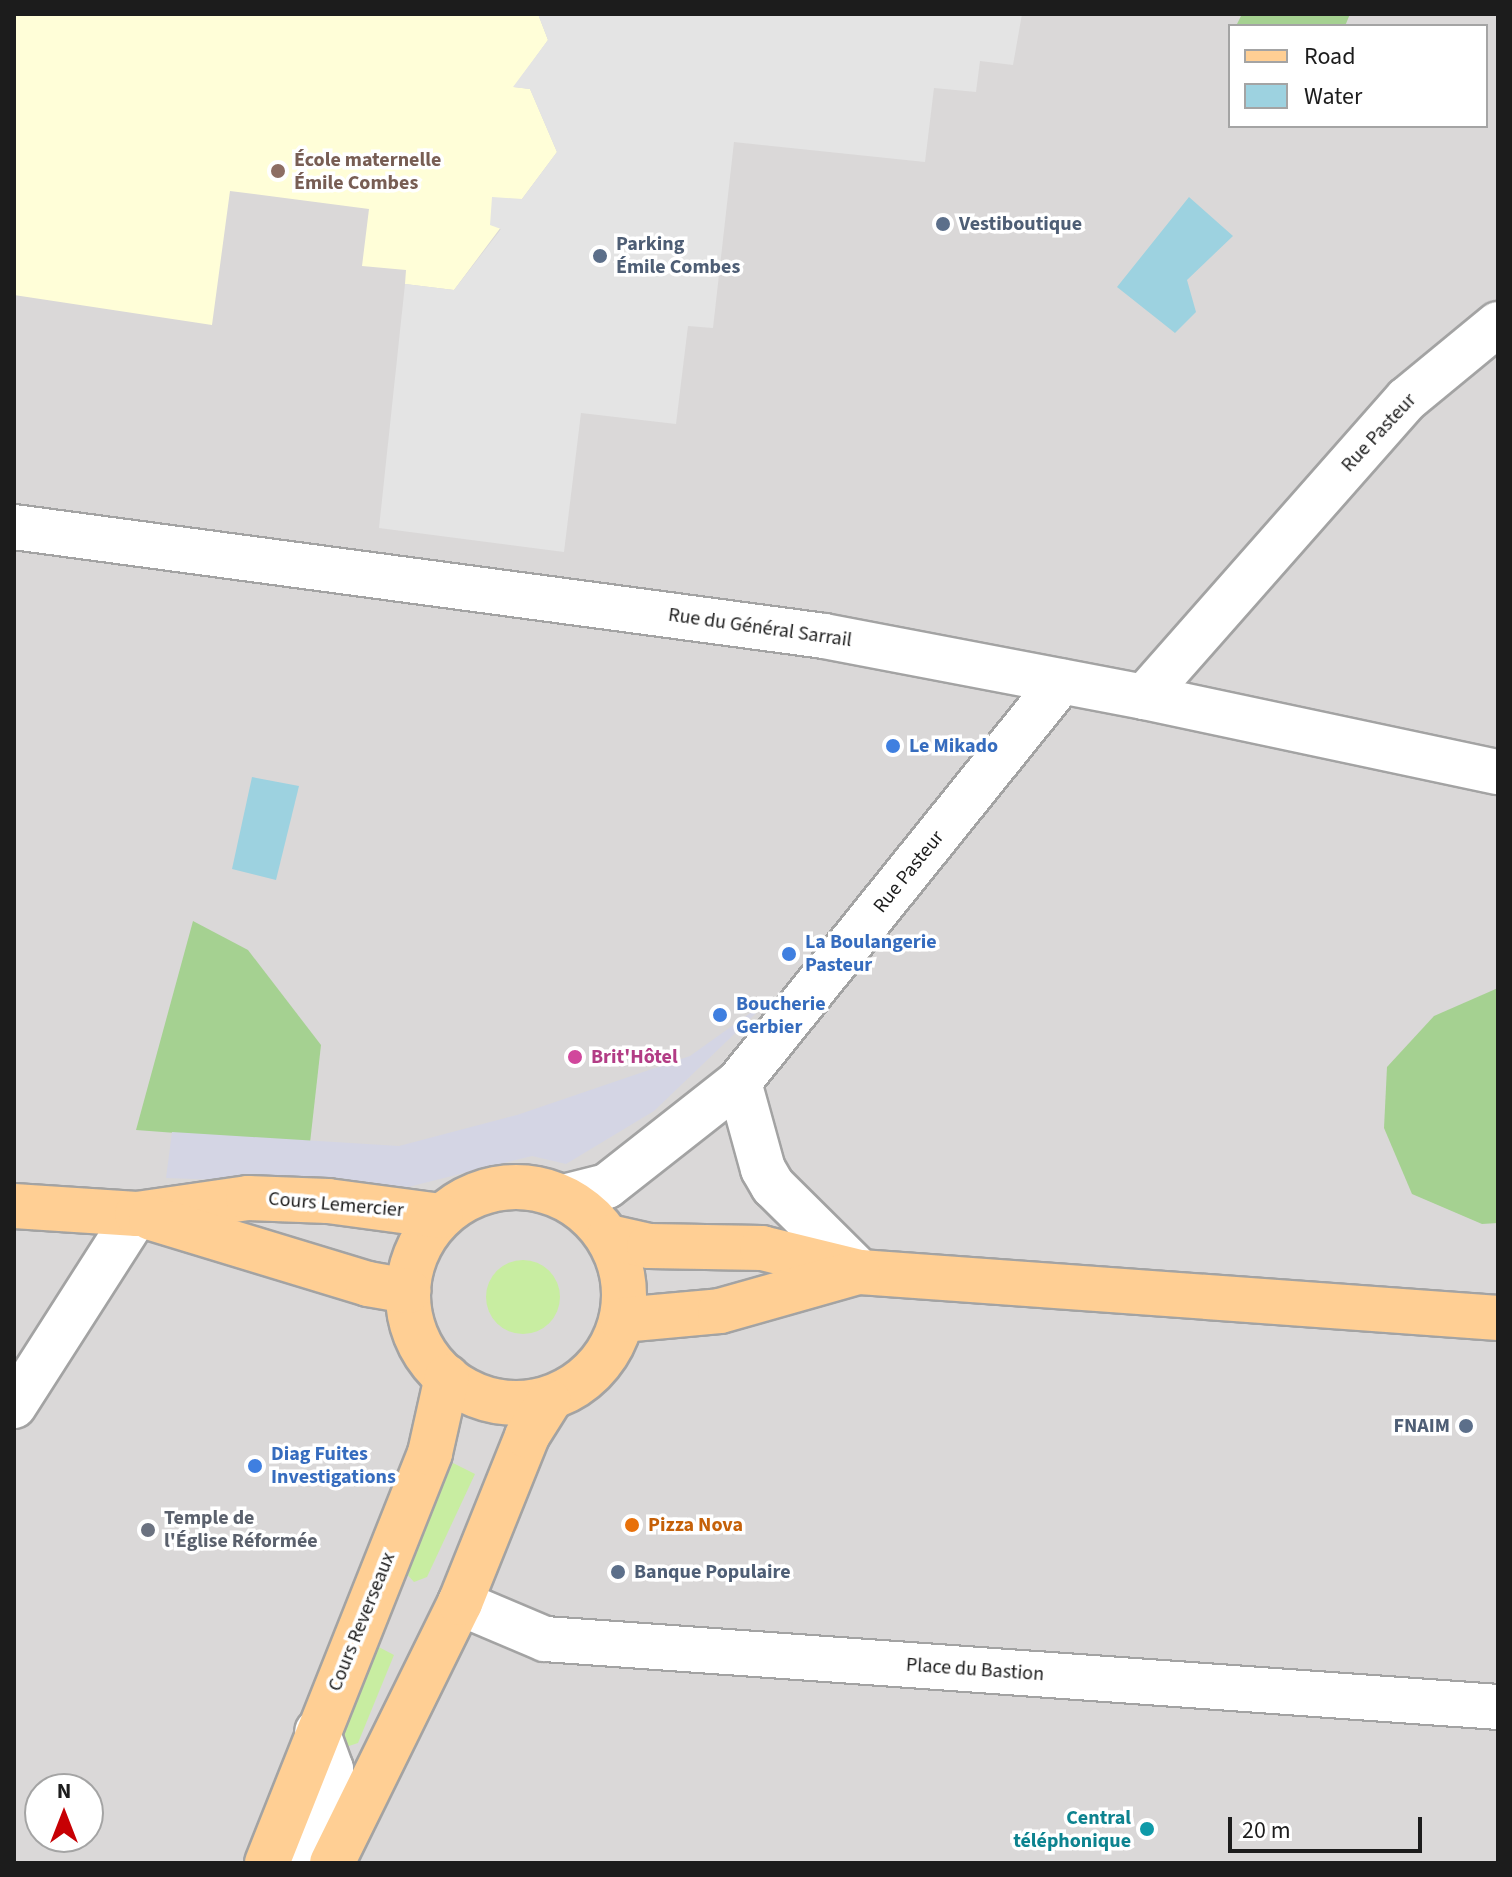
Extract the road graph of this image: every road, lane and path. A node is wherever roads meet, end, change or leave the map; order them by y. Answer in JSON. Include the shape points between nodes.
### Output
{"nodes":[{"id":1,"x":1498,"y":324,"type":"edge"},
{"id":2,"x":14,"y":527,"type":"edge"},
{"id":3,"x":1061,"y":682,"type":"junction"},
{"id":4,"x":1144,"y":697,"type":"junction"},
{"id":5,"x":1498,"y":772,"type":"edge"},
{"id":6,"x":739,"y":1082,"type":"junction"},
{"id":7,"x":563,"y":1197,"type":"junction"},
{"id":8,"x":14,"y":1206,"type":"edge"},
{"id":9,"x":137,"y":1214,"type":"junction"},
{"id":10,"x":441,"y":1216,"type":"junction"},
{"id":11,"x":609,"y":1237,"type":"junction"},
{"id":12,"x":860,"y":1272,"type":"junction"},
{"id":13,"x":408,"y":1291,"type":"junction"},
{"id":14,"x":1498,"y":1318,"type":"edge"},
{"id":15,"x":622,"y":1320,"type":"junction"},
{"id":16,"x":447,"y":1377,"type":"junction"},
{"id":17,"x":549,"y":1401,"type":"junction"},
{"id":18,"x":14,"y":1406,"type":"edge"},
{"id":19,"x":460,"y":1603,"type":"junction"},
{"id":20,"x":1498,"y":1707,"type":"edge"},
{"id":21,"x":317,"y":1731,"type":"junction"},
{"id":22,"x":267,"y":1863,"type":"edge"},
{"id":23,"x":298,"y":1863,"type":"edge"},
{"id":24,"x":332,"y":1863,"type":"edge"}],
"edges":[{"from":1,"to":4,"type":"street","name":"Rue Pasteur","via":[[1407,399]]},
{"from":2,"to":3,"type":"street","name":"Rue du Général Sarrail","via":[[824,636]]},
{"from":3,"to":4,"type":"street","name":"Rue du Général Sarrail"},
{"from":3,"to":6,"type":"street","name":"Rue Pasteur"},
{"from":4,"to":5,"type":"street","name":"Rue du Général Sarrail"},
{"from":6,"to":7,"type":"street","name":"Rue Pasteur","via":[[607,1186]]},
{"from":6,"to":12,"type":"street","via":[[763,1169],[773,1186]]},
{"from":7,"to":10,"type":"main road","via":[[532,1187],[499,1188],[468,1198]]},
{"from":7,"to":11,"type":"main road"},
{"from":8,"to":9,"type":"main road","name":"Cours Lemercier"},
{"from":9,"to":10,"type":"main road","name":"Cours Lemercier","via":[[248,1198],[328,1201]]},
{"from":9,"to":13,"type":"main road","name":"Cours Lemercier"},
{"from":9,"to":18,"type":"street"},
{"from":10,"to":13,"type":"main road","via":[[424,1236]]},
{"from":11,"to":12,"type":"main road","via":[[649,1246],[762,1248]]},
{"from":11,"to":15,"type":"main road","via":[[625,1283]]},
{"from":12,"to":14,"type":"main road"},
{"from":12,"to":15,"type":"main road","via":[[720,1311]]},
{"from":13,"to":16,"type":"main road","via":[[411,1323],[425,1354]]},
{"from":15,"to":17,"type":"main road","via":[[610,1349],[590,1374]]},
{"from":16,"to":17,"type":"main road","via":[[472,1393],[502,1402]]},
{"from":16,"to":21,"type":"main road","name":"Cours Reverseaux","via":[[430,1453]]},
{"from":17,"to":19,"type":"main road","via":[[527,1436]]},
{"from":19,"to":20,"type":"street","name":"Place du Bastion","via":[[545,1639]]},
{"from":19,"to":24,"type":"main road"},
{"from":21,"to":22,"type":"main road","name":"Cours Reverseaux"},
{"from":21,"to":23,"type":"street","via":[[331,1769],[330,1789]]}]}
